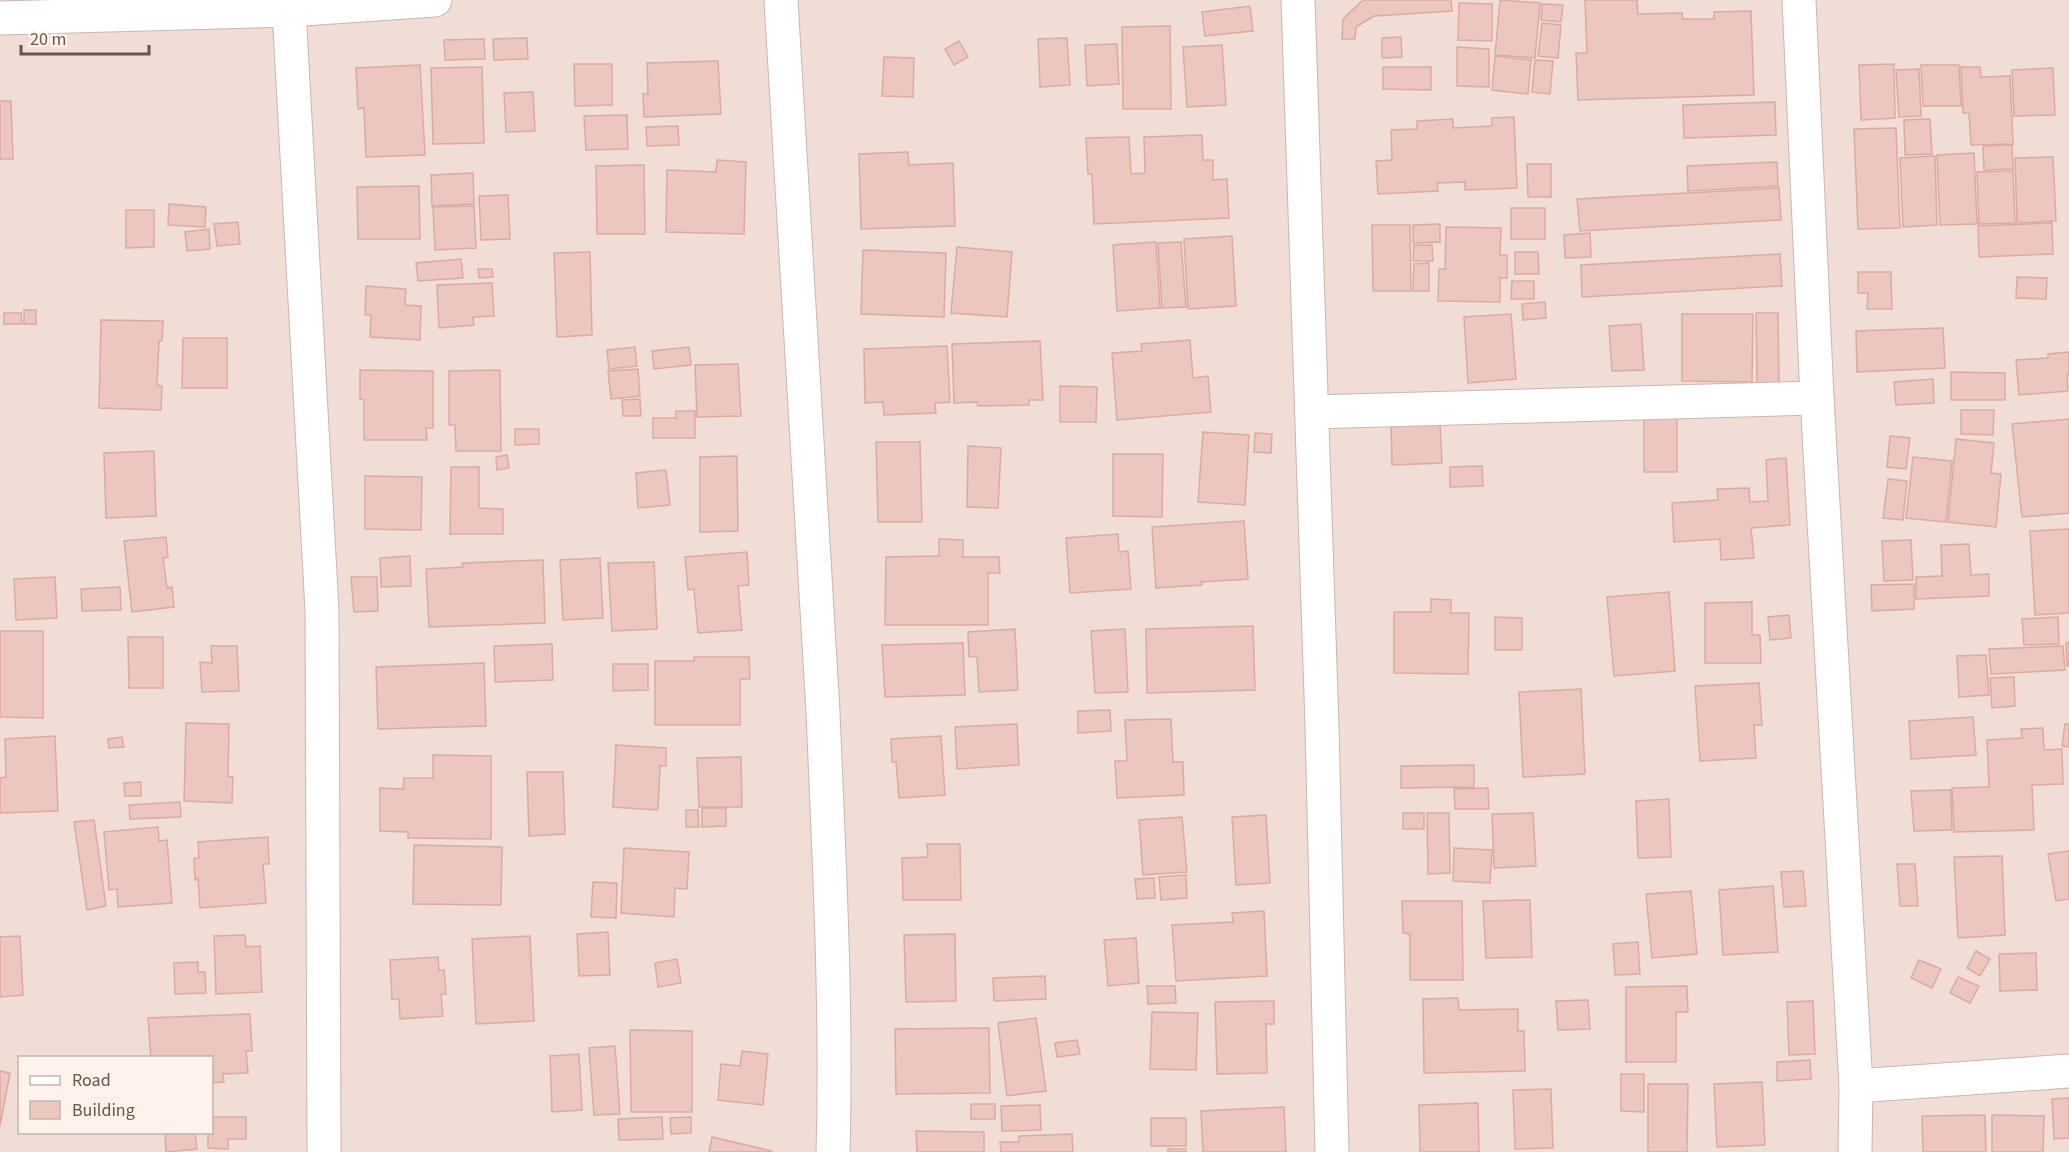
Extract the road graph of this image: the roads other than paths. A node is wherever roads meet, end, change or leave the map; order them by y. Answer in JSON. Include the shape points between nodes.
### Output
{"nodes":[{"id":1,"x":435,"y":0,"type":"edge"},
{"id":2,"x":781,"y":0,"type":"edge"},
{"id":3,"x":1298,"y":0,"type":"edge"},
{"id":4,"x":1798,"y":0,"type":"edge"},
{"id":5,"x":289,"y":10,"type":"junction"},
{"id":6,"x":0,"y":18,"type":"edge"},
{"id":7,"x":1817,"y":398,"type":"junction"},
{"id":8,"x":1312,"y":412,"type":"junction"},
{"id":9,"x":2069,"y":1071,"type":"edge"},
{"id":10,"x":1856,"y":1086,"type":"junction"},
{"id":11,"x":324,"y":1152,"type":"edge"},
{"id":12,"x":833,"y":1152,"type":"edge"},
{"id":13,"x":1332,"y":1152,"type":"edge"},
{"id":14,"x":1855,"y":1152,"type":"edge"}],
"edges":[{"from":1,"to":5,"type":"street"},
{"from":2,"to":12,"type":"street","via":[[816,562],[831,883]]},
{"from":3,"to":8,"type":"street"},
{"from":4,"to":7,"type":"street"},
{"from":5,"to":6,"type":"street"},
{"from":5,"to":11,"type":"street","via":[[322,610]]},
{"from":7,"to":8,"type":"street"},
{"from":7,"to":10,"type":"street"},
{"from":8,"to":13,"type":"street"},
{"from":9,"to":10,"type":"street"},
{"from":10,"to":14,"type":"street"}]}
